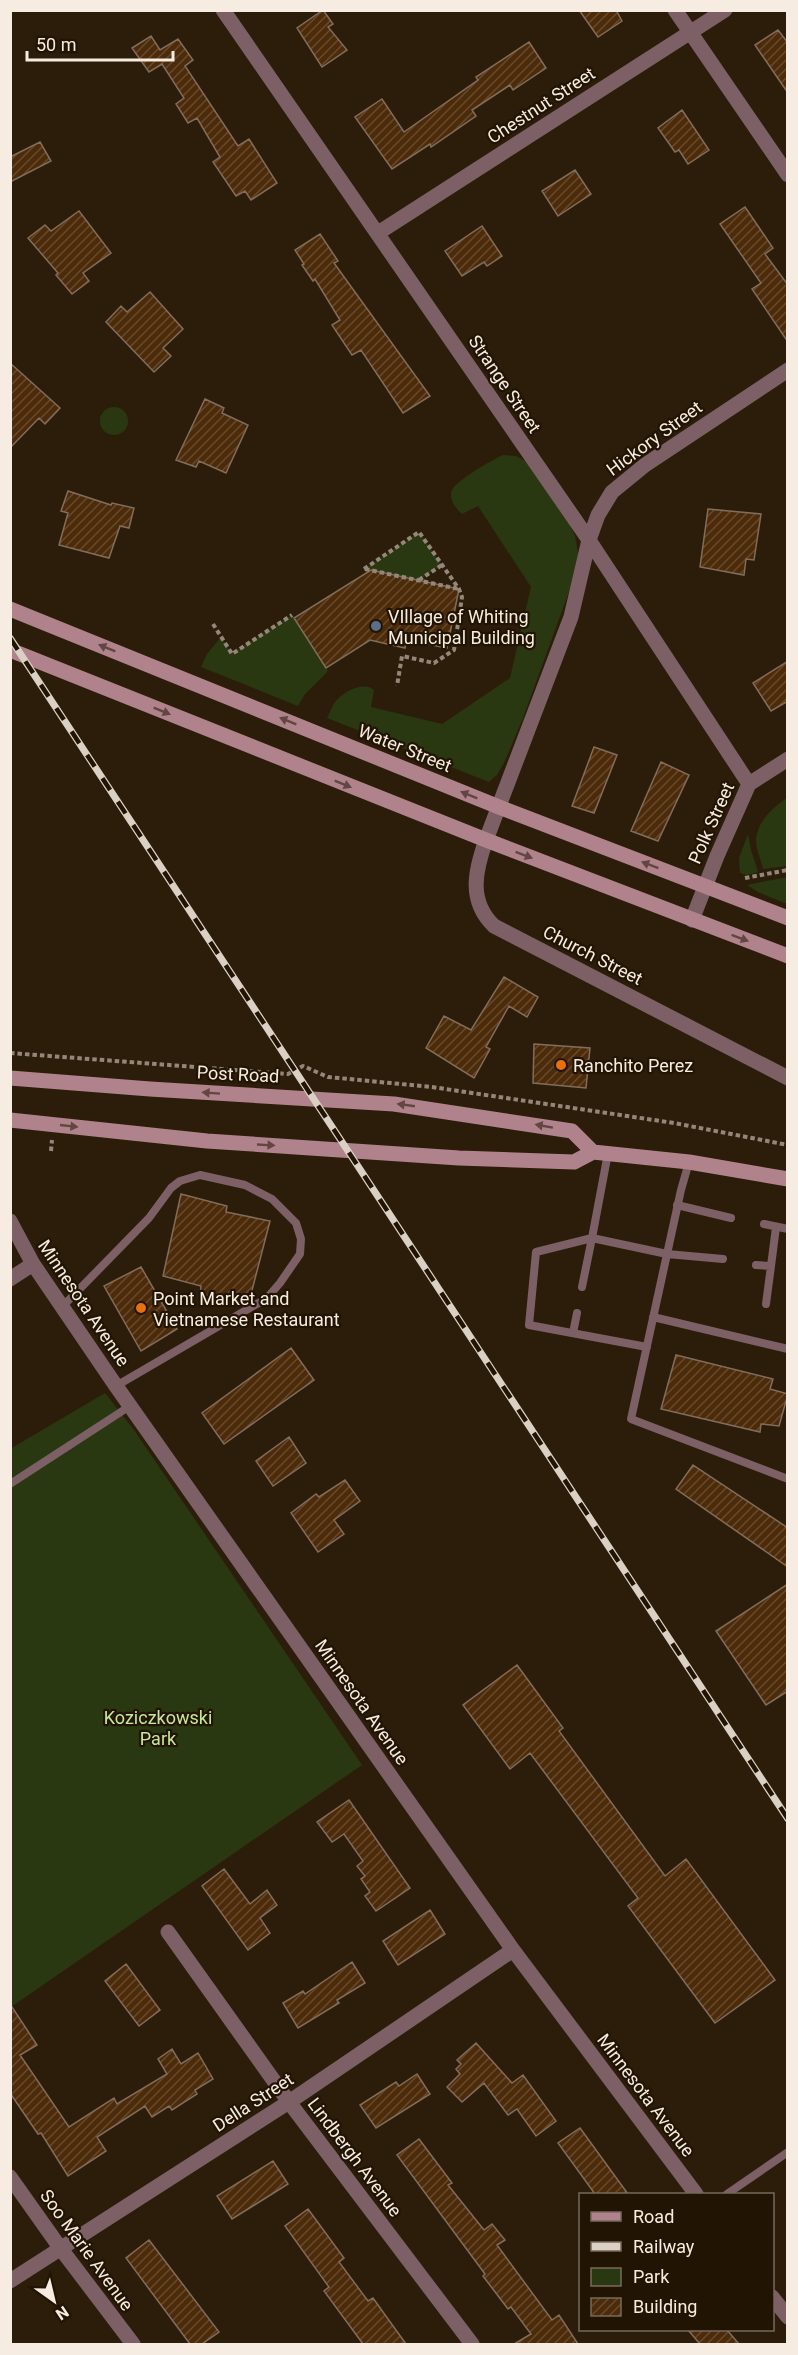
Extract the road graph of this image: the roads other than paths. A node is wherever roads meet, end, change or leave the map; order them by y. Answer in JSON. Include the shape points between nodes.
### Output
{"nodes":[{"id":1,"x":223,"y":10,"type":"edge"},
{"id":2,"x":675,"y":10,"type":"edge"},
{"id":3,"x":726,"y":10,"type":"edge"},
{"id":4,"x":690,"y":33,"type":"junction"},
{"id":5,"x":788,"y":175,"type":"edge"},
{"id":6,"x":378,"y":233,"type":"junction"},
{"id":7,"x":788,"y":370,"type":"edge"},
{"id":8,"x":588,"y":540,"type":"junction"},
{"id":9,"x":10,"y":609,"type":"edge"},
{"id":10,"x":10,"y":650,"type":"edge"},
{"id":11,"x":788,"y":759,"type":"edge"},
{"id":12,"x":749,"y":784,"type":"junction"},
{"id":13,"x":499,"y":807,"type":"junction"},
{"id":14,"x":486,"y":840,"type":"junction"},
{"id":15,"x":705,"y":886,"type":"junction"},
{"id":16,"x":788,"y":918,"type":"edge"},
{"id":17,"x":692,"y":920,"type":"junction"},
{"id":18,"x":788,"y":956,"type":"edge"},
{"id":19,"x":10,"y":1078,"type":"edge"},
{"id":20,"x":788,"y":1078,"type":"edge"},
{"id":21,"x":10,"y":1120,"type":"edge"},
{"id":22,"x":601,"y":1152,"type":"junction"},
{"id":23,"x":689,"y":1162,"type":"junction"},
{"id":24,"x":788,"y":1179,"type":"edge"},
{"id":25,"x":677,"y":1205,"type":"junction"},
{"id":26,"x":731,"y":1218,"type":"dead end"},
{"id":27,"x":10,"y":1221,"type":"edge"},
{"id":28,"x":764,"y":1224,"type":"dead end"},
{"id":29,"x":776,"y":1227,"type":"junction"},
{"id":30,"x":788,"y":1229,"type":"edge"},
{"id":31,"x":592,"y":1238,"type":"junction"},
{"id":32,"x":666,"y":1254,"type":"junction"},
{"id":33,"x":723,"y":1259,"type":"dead end"},
{"id":34,"x":33,"y":1264,"type":"junction"},
{"id":35,"x":756,"y":1265,"type":"dead end"},
{"id":36,"x":771,"y":1266,"type":"junction"},
{"id":37,"x":10,"y":1279,"type":"edge"},
{"id":38,"x":582,"y":1287,"type":"dead end"},
{"id":39,"x":766,"y":1304,"type":"dead end"},
{"id":40,"x":62,"y":1307,"type":"junction"},
{"id":41,"x":577,"y":1313,"type":"dead end"},
{"id":42,"x":653,"y":1317,"type":"junction"},
{"id":43,"x":573,"y":1333,"type":"junction"},
{"id":44,"x":647,"y":1347,"type":"junction"},
{"id":45,"x":788,"y":1349,"type":"edge"},
{"id":46,"x":117,"y":1386,"type":"junction"},
{"id":47,"x":130,"y":1406,"type":"junction"},
{"id":48,"x":788,"y":1479,"type":"edge"},
{"id":49,"x":10,"y":1484,"type":"edge"},
{"id":50,"x":168,"y":1932,"type":"dead end"},
{"id":51,"x":513,"y":1950,"type":"junction"},
{"id":52,"x":289,"y":2102,"type":"junction"},
{"id":53,"x":788,"y":2152,"type":"edge"},
{"id":54,"x":10,"y":2177,"type":"edge"},
{"id":55,"x":695,"y":2193,"type":"edge"},
{"id":56,"x":728,"y":2193,"type":"edge"},
{"id":57,"x":61,"y":2249,"type":"junction"},
{"id":58,"x":10,"y":2281,"type":"edge"},
{"id":59,"x":774,"y":2300,"type":"edge"},
{"id":60,"x":788,"y":2317,"type":"edge"},
{"id":61,"x":133,"y":2344,"type":"edge"},
{"id":62,"x":472,"y":2344,"type":"edge"}],
"edges":[{"from":1,"to":6,"type":"street","name":"Strange Street"},
{"from":2,"to":4,"type":"street"},
{"from":3,"to":4,"type":"street","name":"Chestnut Street"},
{"from":4,"to":5,"type":"street"},
{"from":4,"to":6,"type":"street","name":"Chestnut Street"},
{"from":6,"to":8,"type":"street","name":"Strange Street"},
{"from":7,"to":8,"type":"street","name":"Hickory Street","via":[[645,465],[612,492]]},
{"from":8,"to":12,"type":"street","name":"Strange Street"},
{"from":8,"to":13,"type":"street","name":"Hickory Street","via":[[572,616]]},
{"from":13,"to":9,"type":"main road","name":"Water Street","one_way":true},
{"from":10,"to":14,"type":"main road","one_way":true},
{"from":11,"to":12,"type":"street","name":"Polk Street"},
{"from":12,"to":15,"type":"street","name":"Polk Street"},
{"from":13,"to":14,"type":"street","name":"Church Street"},
{"from":15,"to":13,"type":"main road","name":"Water Street","one_way":true},
{"from":14,"to":17,"type":"main road","one_way":true},
{"from":14,"to":20,"type":"street","name":"Church Street","via":[[475,890],[483,914],[494,926]]},
{"from":15,"to":16,"type":"main road","name":"Water Street"},
{"from":15,"to":17,"type":"street","name":"Polk Street"},
{"from":17,"to":18,"type":"main road","one_way":true},
{"from":22,"to":19,"type":"main road","name":"Post Road","one_way":true,"via":[[572,1131],[394,1104]]},
{"from":21,"to":22,"type":"main road","one_way":true,"via":[[207,1141],[459,1158],[574,1162]]},
{"from":22,"to":23,"type":"main road"},
{"from":22,"to":31,"type":"lane"},
{"from":23,"to":24,"type":"main road"},
{"from":23,"to":25,"type":"lane"},
{"from":25,"to":26,"type":"lane"},
{"from":25,"to":32,"type":"lane"},
{"from":27,"to":34,"type":"street","name":"Minnesota Avenue"},
{"from":28,"to":29,"type":"lane"},
{"from":29,"to":30,"type":"lane"},
{"from":29,"to":36,"type":"lane"},
{"from":31,"to":32,"type":"lane"},
{"from":31,"to":38,"type":"lane"},
{"from":31,"to":43,"type":"lane","via":[[536,1252],[529,1324]]},
{"from":32,"to":33,"type":"lane"},
{"from":32,"to":42,"type":"lane"},
{"from":34,"to":37,"type":"street"},
{"from":34,"to":40,"type":"street","name":"Minnesota Avenue"},
{"from":35,"to":36,"type":"lane"},
{"from":36,"to":39,"type":"lane"},
{"from":40,"to":46,"type":"street","name":"Minnesota Avenue"},
{"from":40,"to":46,"type":"lane","via":[[180,1181],[200,1176],[245,1185],[272,1199],[296,1222],[300,1254],[267,1298]]},
{"from":41,"to":43,"type":"lane"},
{"from":42,"to":44,"type":"lane"},
{"from":42,"to":45,"type":"lane"},
{"from":43,"to":44,"type":"lane"},
{"from":44,"to":48,"type":"lane","via":[[631,1419]]},
{"from":46,"to":47,"type":"street","name":"Minnesota Avenue"},
{"from":47,"to":49,"type":"lane"},
{"from":47,"to":51,"type":"street","name":"Minnesota Avenue"},
{"from":50,"to":52,"type":"street","name":"Lindbergh Avenue"},
{"from":51,"to":52,"type":"street","name":"Della Street"},
{"from":51,"to":55,"type":"street","name":"Minnesota Avenue"},
{"from":52,"to":57,"type":"street","name":"Della Street"},
{"from":52,"to":62,"type":"street","name":"Lindbergh Avenue"},
{"from":53,"to":56,"type":"lane"},
{"from":54,"to":57,"type":"street","name":"Soo Marie Avenue"},
{"from":57,"to":58,"type":"street","name":"Della Street"},
{"from":57,"to":61,"type":"street","name":"Soo Marie Avenue"},
{"from":59,"to":60,"type":"street"}]}
